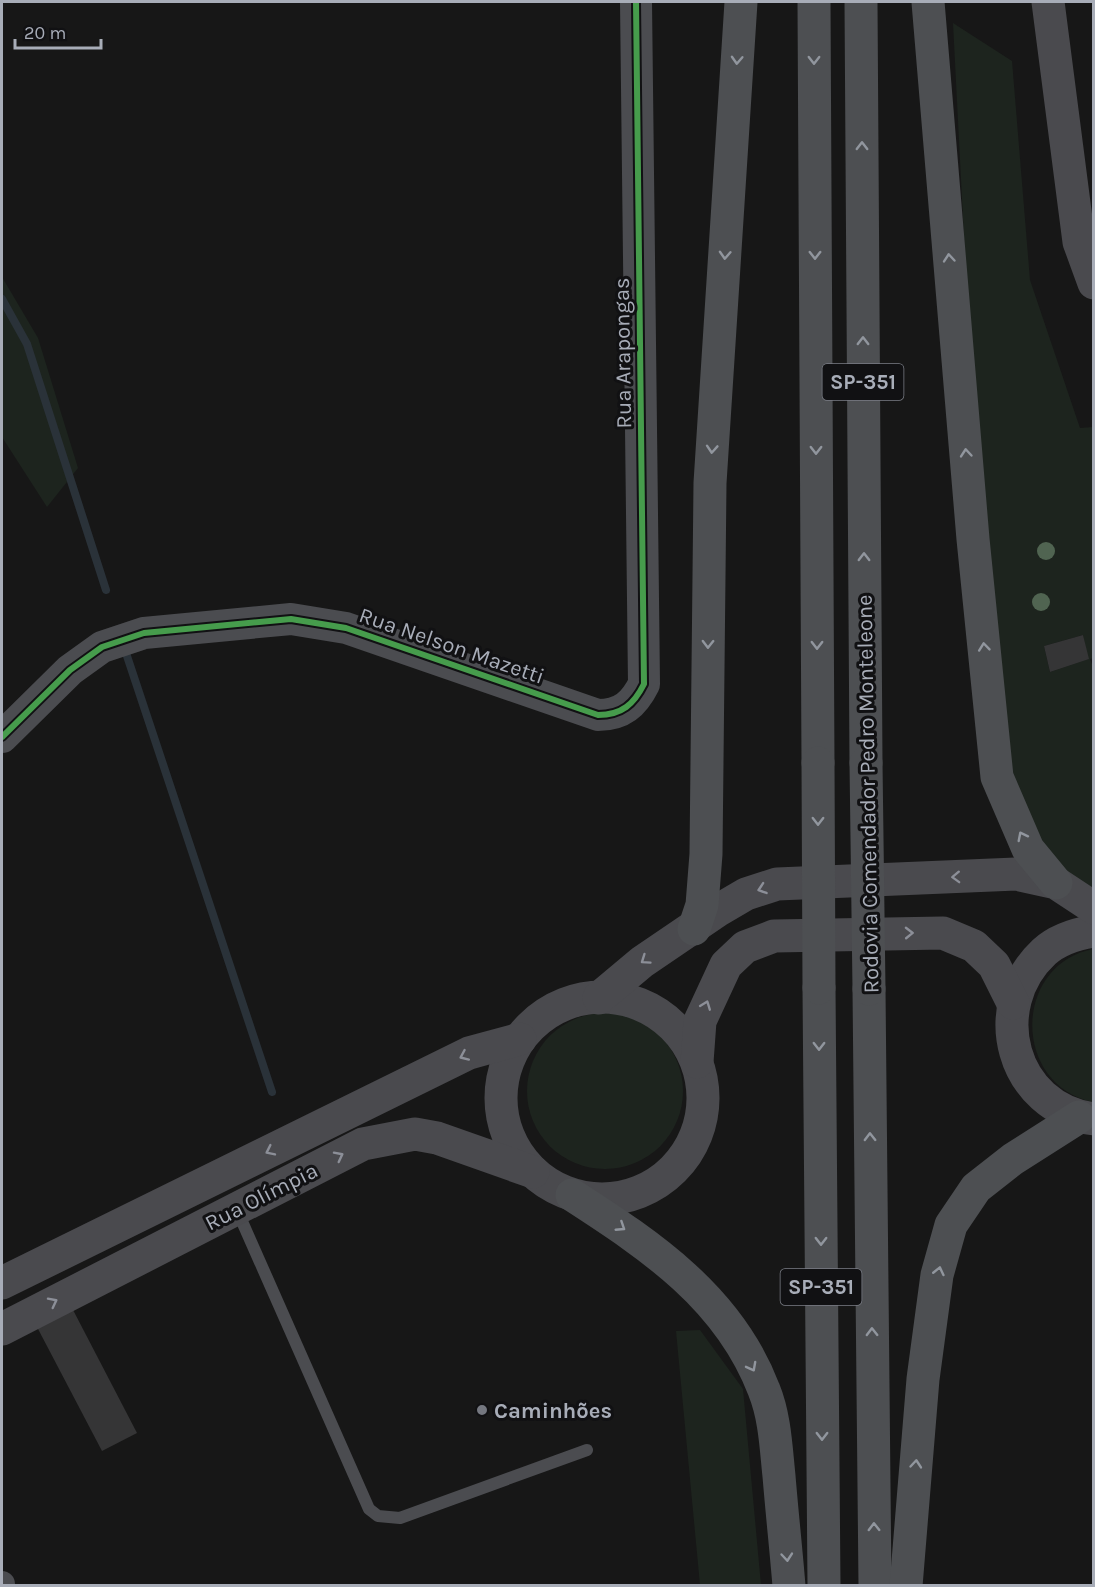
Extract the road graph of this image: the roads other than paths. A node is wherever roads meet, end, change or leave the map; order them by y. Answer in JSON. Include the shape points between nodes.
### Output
{"nodes":[{"id":1,"x":636,"y":2,"type":"edge"},
{"id":2,"x":741,"y":2,"type":"edge"},
{"id":3,"x":814,"y":2,"type":"edge"},
{"id":4,"x":861,"y":2,"type":"edge"},
{"id":5,"x":928,"y":2,"type":"edge"},
{"id":6,"x":1048,"y":2,"type":"edge"},
{"id":7,"x":1094,"y":283,"type":"edge"},
{"id":8,"x":634,"y":700,"type":"joint"},
{"id":9,"x":2,"y":737,"type":"edge"},
{"id":10,"x":1056,"y":883,"type":"junction"},
{"id":11,"x":1094,"y":908,"type":"edge"},
{"id":12,"x":694,"y":928,"type":"junction"},
{"id":13,"x":1094,"y":931,"type":"edge"},
{"id":14,"x":599,"y":998,"type":"junction"},
{"id":15,"x":1013,"y":1003,"type":"junction"},
{"id":16,"x":520,"y":1039,"type":"junction"},
{"id":17,"x":697,"y":1062,"type":"junction"},
{"id":18,"x":1086,"y":1118,"type":"edge"},
{"id":19,"x":532,"y":1172,"type":"junction"},
{"id":20,"x":572,"y":1195,"type":"junction"},
{"id":21,"x":236,"y":1208,"type":"junction"},
{"id":22,"x":2,"y":1283,"type":"edge"},
{"id":23,"x":2,"y":1329,"type":"edge"},
{"id":24,"x":587,"y":1450,"type":"dead end"},
{"id":25,"x":789,"y":1586,"type":"edge"},
{"id":26,"x":824,"y":1586,"type":"edge"},
{"id":27,"x":875,"y":1586,"type":"edge"},
{"id":28,"x":906,"y":1586,"type":"edge"}],
"edges":[{"from":1,"to":8,"type":"street","name":"Rua Arapongas","via":[[644,684]]},
{"from":2,"to":12,"type":"main road","one_way":true,"via":[[710,483],[706,854],[702,905]]},
{"from":3,"to":26,"type":"main road","name":"Rodovia Comendador Pedro Monteleone","number":"SP-351","one_way":true,"bridge":true},
{"from":27,"to":4,"type":"main road","name":"Rodovia Comendador Pedro Monteleone","number":"SP-351","one_way":true,"bridge":true},
{"from":10,"to":5,"type":"main road","one_way":true,"via":[[1028,849],[997,777]]},
{"from":6,"to":7,"type":"main road","via":[[1079,242]]},
{"from":8,"to":9,"type":"street","name":"Rua Nelson Mazetti","via":[[613,715],[598,715],[346,628],[291,619],[144,633],[102,647],[70,670]]},
{"from":10,"to":11,"type":"main road"},
{"from":10,"to":12,"type":"main road","one_way":true,"via":[[1016,874],[777,884],[746,894]]},
{"from":12,"to":14,"type":"main road","one_way":true,"via":[[642,962]]},
{"from":13,"to":15,"type":"main road","via":[[1071,936],[1045,951],[1024,974]]},
{"from":14,"to":16,"type":"main road","via":[[562,1004],[545,1014]]},
{"from":14,"to":17,"type":"main road","via":[[615,997],[642,1004],[666,1018],[684,1038]]},
{"from":17,"to":15,"type":"main road","one_way":true,"via":[[700,1021],[726,965],[745,947],[774,936],[943,933],[974,946],[994,965]]},
{"from":15,"to":18,"type":"main road","via":[[1011,1032],[1017,1060],[1032,1085],[1053,1105]]},
{"from":16,"to":19,"type":"main road","via":[[508,1061],[501,1090],[503,1120],[514,1148]]},
{"from":16,"to":22,"type":"main road","name":"Rua Olímpia","one_way":true,"via":[[469,1053]]},
{"from":17,"to":20,"type":"main road","via":[[703,1089],[700,1122],[687,1152],[665,1177],[637,1193],[604,1200]]},
{"from":28,"to":18,"type":"main road","one_way":true,"via":[[923,1379],[937,1275],[951,1226],[976,1188],[1013,1159]]},
{"from":19,"to":20,"type":"main road"},
{"from":21,"to":19,"type":"main road","name":"Rua Olímpia","one_way":true,"via":[[363,1144],[415,1134]]},
{"from":20,"to":25,"type":"main road","one_way":true,"via":[[640,1239],[701,1290],[740,1344],[765,1391],[776,1440]]},
{"from":23,"to":21,"type":"main road","name":"Rua Olímpia","one_way":true},
{"from":21,"to":24,"type":"lane","via":[[369,1509],[378,1516],[400,1518]]}]}
